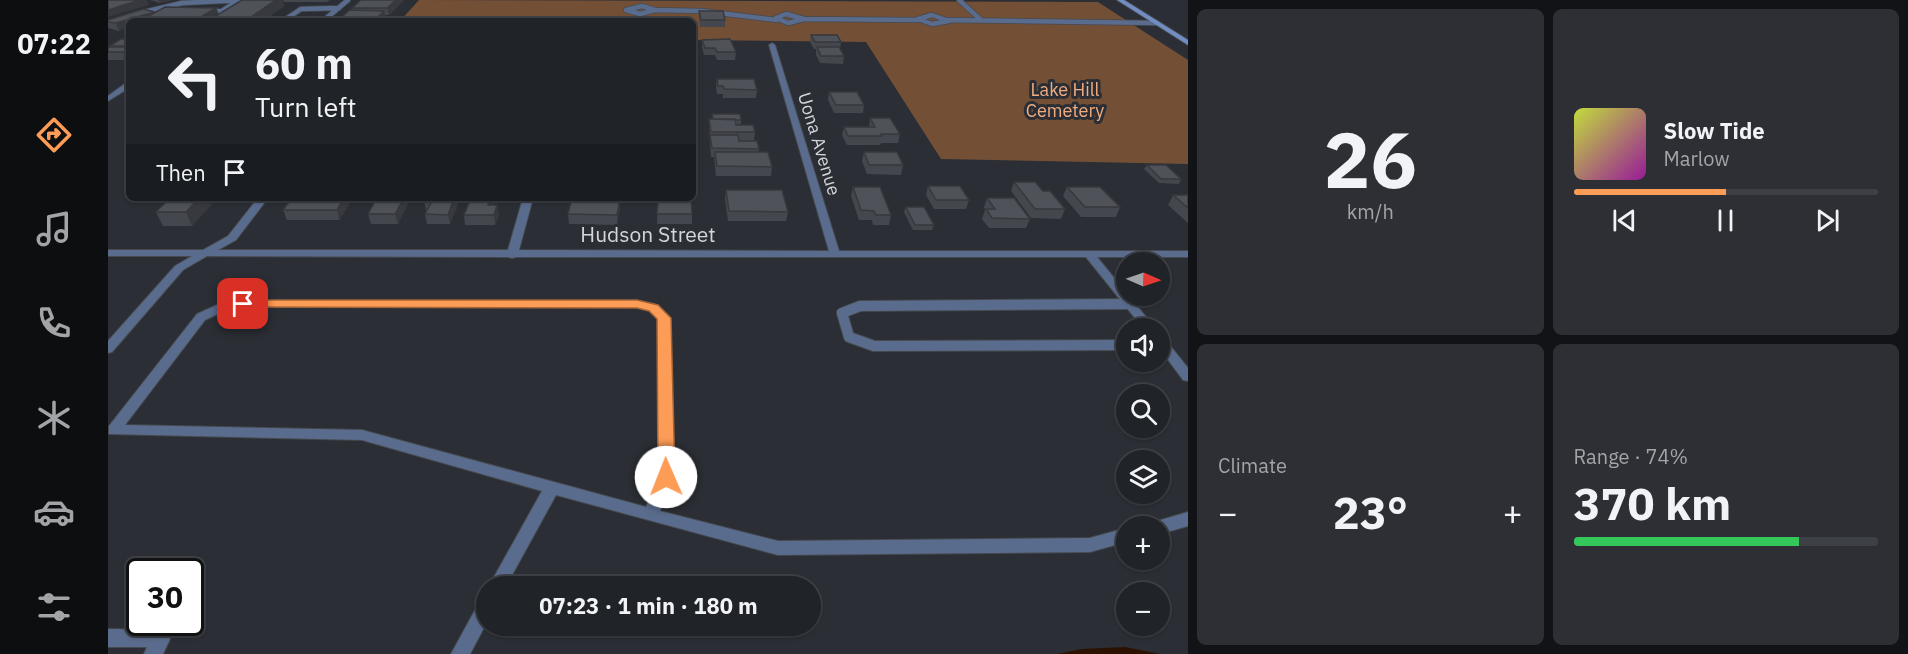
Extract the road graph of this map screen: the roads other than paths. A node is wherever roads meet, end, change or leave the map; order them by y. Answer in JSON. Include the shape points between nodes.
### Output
{"nodes":[{"id":1,"x":243,"y":0,"type":"edge"},
{"id":2,"x":348,"y":0,"type":"edge"},
{"id":3,"x":959,"y":0,"type":"edge"},
{"id":4,"x":1120,"y":0,"type":"edge"},
{"id":5,"x":236,"y":2,"type":"junction"},
{"id":6,"x":339,"y":8,"type":"junction"},
{"id":7,"x":655,"y":10,"type":"junction"},
{"id":8,"x":145,"y":11,"type":"junction"},
{"id":9,"x":177,"y":11,"type":"edge"},
{"id":10,"x":198,"y":11,"type":"edge"},
{"id":11,"x":129,"y":16,"type":"edge"},
{"id":12,"x":289,"y":18,"type":"edge"},
{"id":13,"x":327,"y":18,"type":"edge"},
{"id":14,"x":777,"y":20,"type":"junction"},
{"id":15,"x":804,"y":20,"type":"junction"},
{"id":16,"x":918,"y":20,"type":"junction"},
{"id":17,"x":948,"y":20,"type":"junction"},
{"id":18,"x":981,"y":20,"type":"junction"},
{"id":19,"x":1156,"y":23,"type":"junction"},
{"id":20,"x":1188,"y":43,"type":"edge"},
{"id":21,"x":772,"y":45,"type":"dead end"},
{"id":22,"x":126,"y":87,"type":"edge"},
{"id":23,"x":108,"y":99,"type":"edge"},
{"id":24,"x":261,"y":201,"type":"edge"},
{"id":25,"x":527,"y":201,"type":"edge"},
{"id":26,"x":108,"y":253,"type":"edge"},
{"id":27,"x":207,"y":253,"type":"junction"},
{"id":28,"x":835,"y":253,"type":"junction"},
{"id":29,"x":1089,"y":254,"type":"junction"},
{"id":30,"x":1188,"y":254,"type":"edge"},
{"id":31,"x":512,"y":255,"type":"junction"},
{"id":32,"x":1116,"y":288,"type":"edge"},
{"id":33,"x":1116,"y":304,"type":"edge"},
{"id":34,"x":1131,"y":306,"type":"edge"},
{"id":35,"x":1141,"y":318,"type":"edge"},
{"id":36,"x":1116,"y":345,"type":"edge"},
{"id":37,"x":108,"y":349,"type":"edge"},
{"id":38,"x":1170,"y":355,"type":"edge"},
{"id":39,"x":1188,"y":377,"type":"edge"},
{"id":40,"x":552,"y":488,"type":"junction"},
{"id":41,"x":651,"y":515,"type":"junction"},
{"id":42,"x":1188,"y":519,"type":"edge"},
{"id":43,"x":1170,"y":524,"type":"edge"},
{"id":44,"x":1116,"y":538,"type":"edge"},
{"id":45,"x":503,"y":576,"type":"edge"},
{"id":46,"x":476,"y":625,"type":"edge"},
{"id":47,"x":108,"y":638,"type":"edge"},
{"id":48,"x":153,"y":654,"type":"edge"},
{"id":49,"x":460,"y":654,"type":"edge"}],
"edges":[{"from":1,"to":5,"type":"lane"},
{"from":2,"to":6,"type":"lane"},
{"from":3,"to":18,"type":"lane"},
{"from":4,"to":19,"type":"main road"},
{"from":5,"to":8,"type":"lane","via":[[182,3]]},
{"from":5,"to":10,"type":"lane","via":[[222,11]]},
{"from":6,"to":12,"type":"lane","via":[[307,8]]},
{"from":6,"to":13,"type":"lane"},
{"from":7,"to":7,"type":"lane","via":[[642,6],[626,10],[642,14]]},
{"from":7,"to":14,"type":"lane"},
{"from":8,"to":9,"type":"lane"},
{"from":8,"to":11,"type":"lane"},
{"from":14,"to":15,"type":"lane"},
{"from":14,"to":15,"type":"lane","via":[[786,14]]},
{"from":15,"to":16,"type":"lane"},
{"from":16,"to":17,"type":"lane","via":[[937,24]]},
{"from":16,"to":17,"type":"lane","via":[[919,16],[927,15]]},
{"from":17,"to":18,"type":"lane"},
{"from":18,"to":19,"type":"lane"},
{"from":19,"to":20,"type":"main road"},
{"from":21,"to":28,"type":"street","name":"Uona Avenue"},
{"from":22,"to":23,"type":"street"},
{"from":24,"to":27,"type":"street","via":[[232,238]]},
{"from":25,"to":31,"type":"street"},
{"from":26,"to":27,"type":"street","name":"Hudson Street"},
{"from":27,"to":31,"type":"street","name":"Hudson Street"},
{"from":27,"to":37,"type":"street","via":[[179,268]]},
{"from":28,"to":29,"type":"street","name":"Hudson Street"},
{"from":28,"to":31,"type":"street","name":"Hudson Street"},
{"from":29,"to":30,"type":"street","name":"Hudson Street"},
{"from":29,"to":32,"type":"street"},
{"from":33,"to":36,"type":"lane","via":[[860,306],[842,313],[849,337],[874,346]]},
{"from":34,"to":35,"type":"street"},
{"from":38,"to":39,"type":"street"},
{"from":40,"to":41,"type":"street"},
{"from":40,"to":41,"type":"street","via":[[362,435],[114,430],[201,317],[221,308],[243,304],[637,304],[653,307],[664,318],[666,477]]},
{"from":40,"to":45,"type":"street"},
{"from":41,"to":44,"type":"street","via":[[778,548],[1090,545]]},
{"from":42,"to":43,"type":"street"},
{"from":46,"to":49,"type":"street"},
{"from":47,"to":48,"type":"street","via":[[161,639]]}]}
